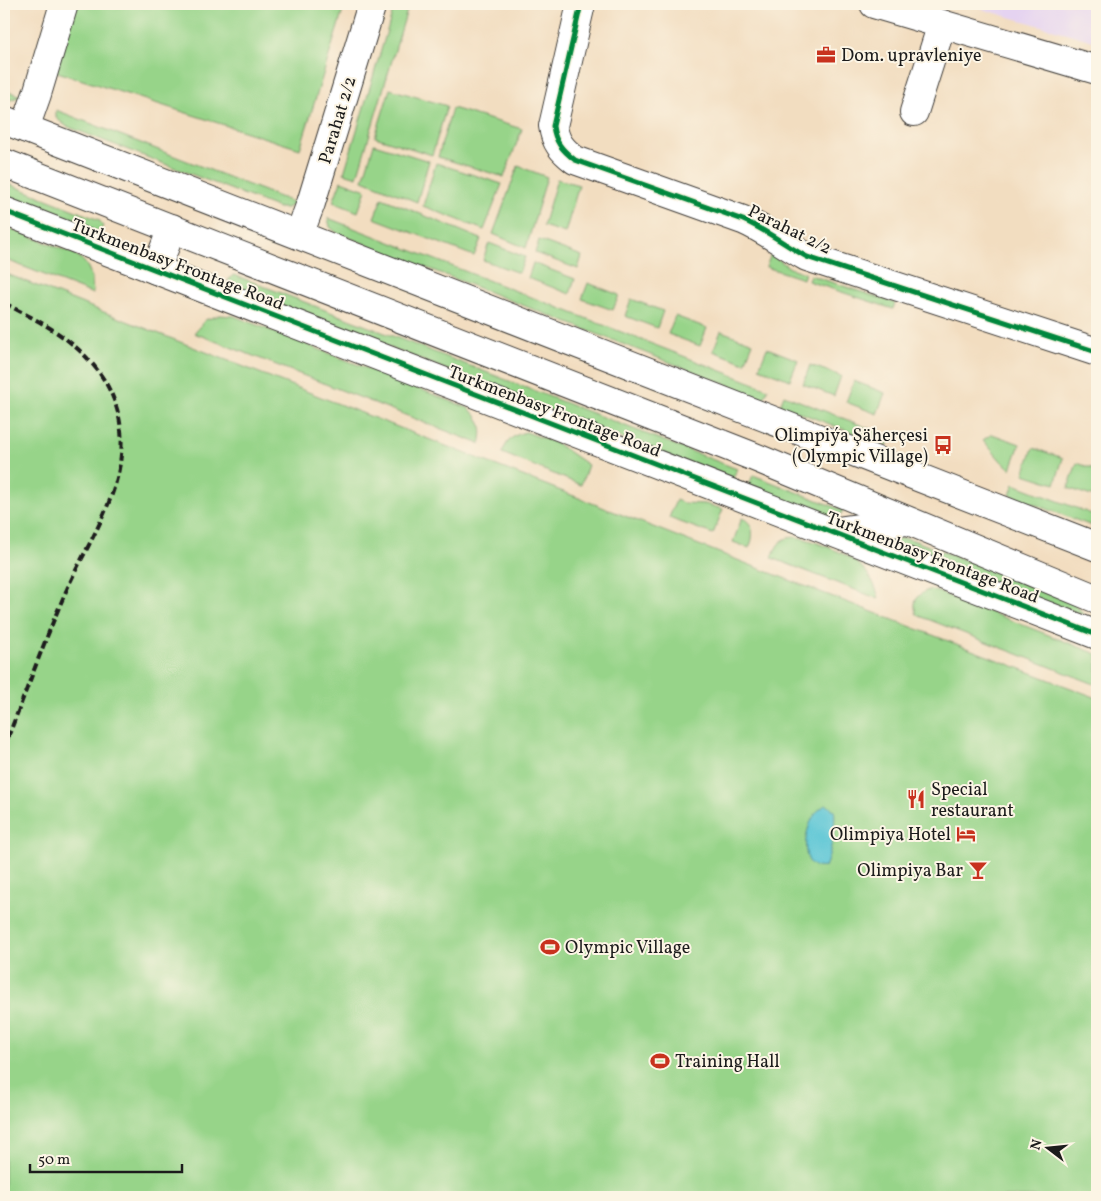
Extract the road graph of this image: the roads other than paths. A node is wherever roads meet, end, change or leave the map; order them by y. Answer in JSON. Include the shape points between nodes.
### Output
{"nodes":[{"id":1,"x":64,"y":4,"type":"edge"},
{"id":2,"x":372,"y":4,"type":"edge"},
{"id":3,"x":581,"y":4,"type":"edge"},
{"id":4,"x":874,"y":4,"type":"edge"},
{"id":5,"x":942,"y":24,"type":"junction"},
{"id":6,"x":1097,"y":70,"type":"edge"},
{"id":7,"x":914,"y":112,"type":"dead end"},
{"id":8,"x":14,"y":124,"type":"edge"},
{"id":9,"x":4,"y":163,"type":"edge"},
{"id":10,"x":4,"y":211,"type":"edge"},
{"id":11,"x":172,"y":228,"type":"junction"},
{"id":12,"x":299,"y":235,"type":"junction"},
{"id":13,"x":156,"y":270,"type":"junction"},
{"id":14,"x":1097,"y":352,"type":"edge"},
{"id":15,"x":908,"y":520,"type":"junction"},
{"id":16,"x":830,"y":532,"type":"junction"},
{"id":17,"x":1097,"y":547,"type":"edge"},
{"id":18,"x":1094,"y":601,"type":"edge"},
{"id":19,"x":1097,"y":635,"type":"edge"}],
"edges":[{"from":1,"to":8,"type":"street","via":[[37,94]]},
{"from":2,"to":12,"type":"street","name":"Parahat 2/2","via":[[312,203]]},
{"from":3,"to":14,"type":"street","name":"Parahat 2/2","via":[[553,126],[554,138],[562,151],[575,160],[743,220],[807,257]]},
{"from":4,"to":5,"type":"street"},
{"from":5,"to":6,"type":"street"},
{"from":5,"to":7,"type":"street"},
{"from":8,"to":12,"type":"street"},
{"from":9,"to":11,"type":"street"},
{"from":10,"to":13,"type":"street","name":"Turkmenbasy Frontage Road"},
{"from":11,"to":13,"type":"street"},
{"from":11,"to":15,"type":"street"},
{"from":12,"to":17,"type":"street"},
{"from":13,"to":16,"type":"street","name":"Turkmenbasy Frontage Road"},
{"from":15,"to":16,"type":"street"},
{"from":15,"to":18,"type":"street"},
{"from":16,"to":19,"type":"street","name":"Turkmenbasy Frontage Road"}]}
